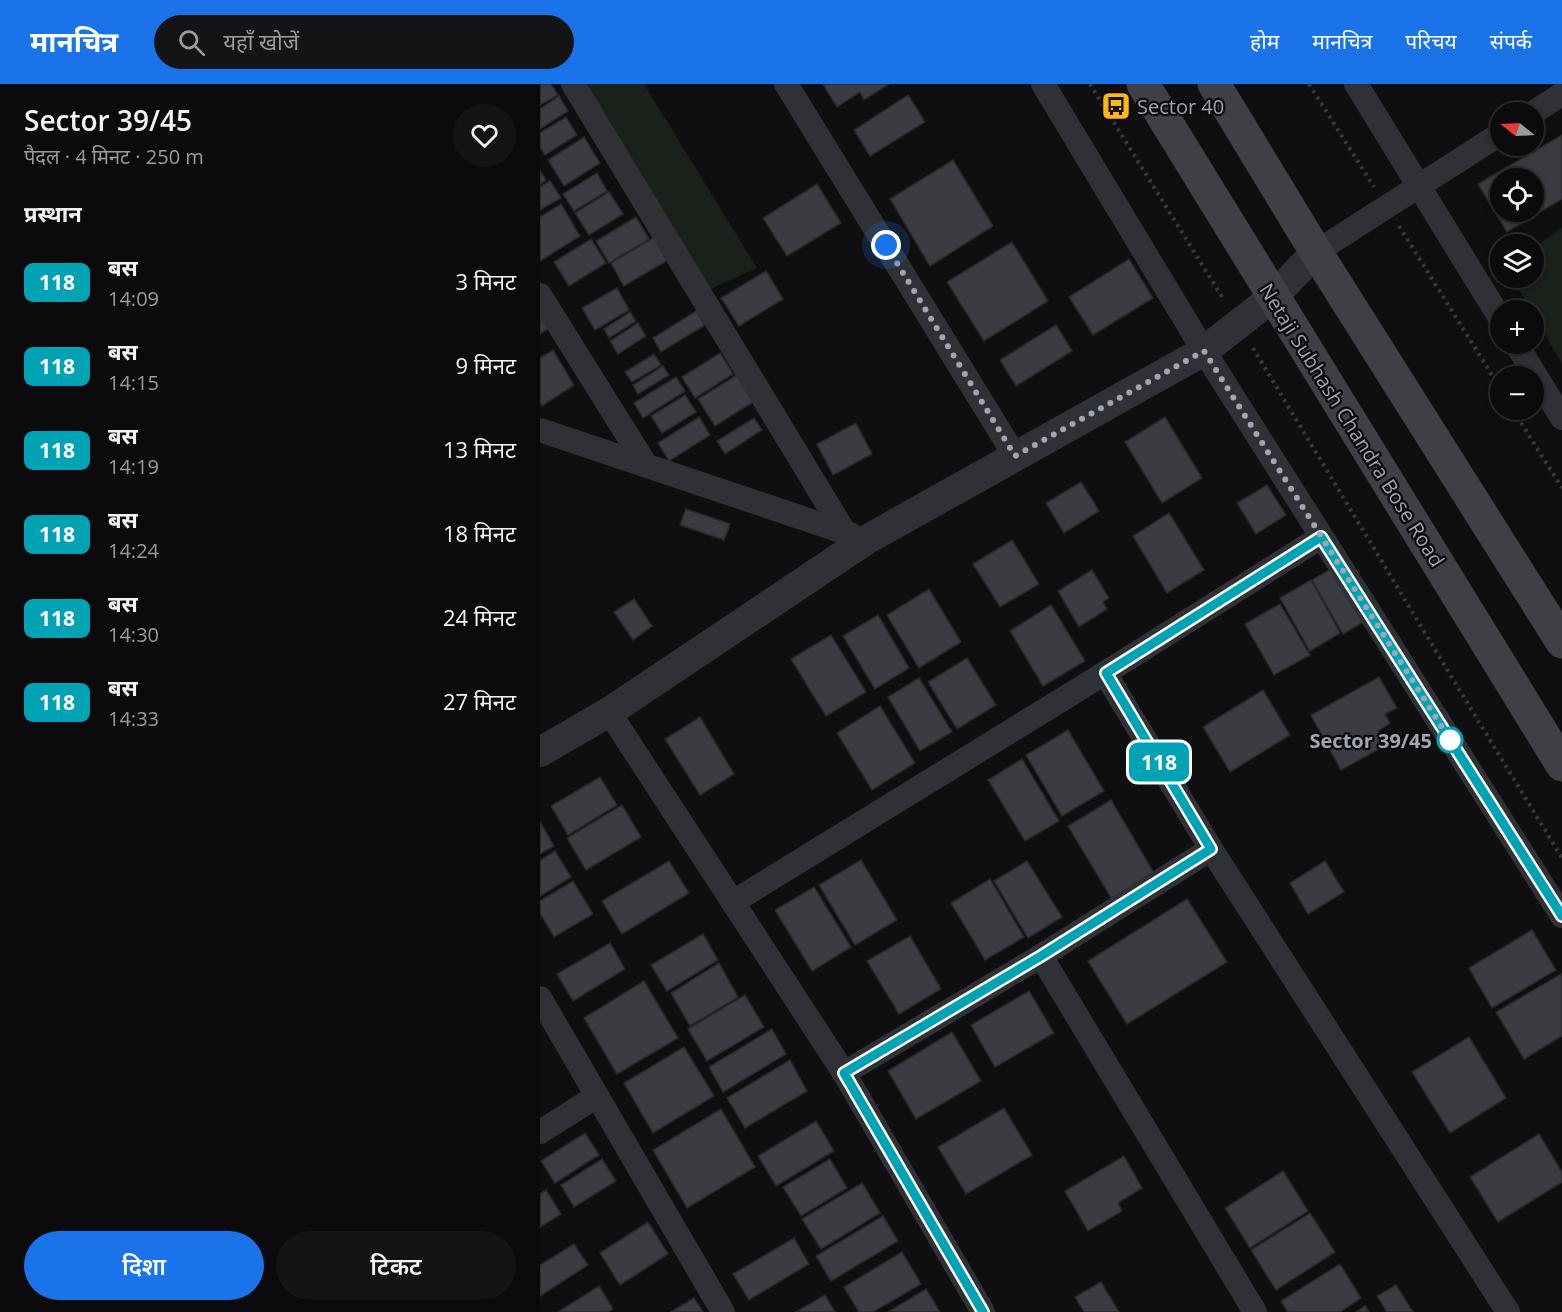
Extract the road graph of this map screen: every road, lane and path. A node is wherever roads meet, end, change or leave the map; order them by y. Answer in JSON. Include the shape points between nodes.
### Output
{"nodes":[{"id":1,"x":573,"y":84,"type":"edge"},
{"id":2,"x":786,"y":84,"type":"edge"},
{"id":3,"x":1043,"y":84,"type":"edge"},
{"id":4,"x":1090,"y":84,"type":"edge"},
{"id":5,"x":1143,"y":84,"type":"edge"},
{"id":6,"x":1214,"y":84,"type":"edge"},
{"id":7,"x":1309,"y":84,"type":"edge"},
{"id":8,"x":1356,"y":84,"type":"edge"},
{"id":9,"x":1562,"y":94,"type":"edge"},
{"id":10,"x":1544,"y":106,"type":"edge"},
{"id":11,"x":1490,"y":140,"type":"edge"},
{"id":12,"x":1419,"y":186,"type":"junction"},
{"id":13,"x":1386,"y":207,"type":"junction"},
{"id":14,"x":1316,"y":252,"type":"junction"},
{"id":15,"x":540,"y":295,"type":"edge"},
{"id":16,"x":1273,"y":297,"type":"junction"},
{"id":17,"x":1490,"y":302,"type":"edge"},
{"id":18,"x":1239,"y":324,"type":"junction"},
{"id":19,"x":1204,"y":351,"type":"junction"},
{"id":20,"x":1522,"y":354,"type":"edge"},
{"id":21,"x":1490,"y":372,"type":"edge"},
{"id":22,"x":1562,"y":418,"type":"edge"},
{"id":23,"x":1519,"y":420,"type":"edge"},
{"id":24,"x":540,"y":430,"type":"edge"},
{"id":25,"x":1015,"y":456,"type":"junction"},
{"id":26,"x":646,"y":465,"type":"junction"},
{"id":27,"x":1562,"y":488,"type":"edge"},
{"id":28,"x":856,"y":536,"type":"junction"},
{"id":29,"x":1321,"y":537,"type":"junction"},
{"id":30,"x":1562,"y":642,"type":"edge"},
{"id":31,"x":1106,"y":673,"type":"junction"},
{"id":32,"x":609,"y":712,"type":"junction"},
{"id":33,"x":540,"y":752,"type":"edge"},
{"id":34,"x":1562,"y":765,"type":"edge"},
{"id":35,"x":1211,"y":849,"type":"junction"},
{"id":36,"x":1562,"y":858,"type":"edge"},
{"id":37,"x":733,"y":903,"type":"junction"},
{"id":38,"x":1562,"y":916,"type":"edge"},
{"id":39,"x":1041,"y":956,"type":"junction"},
{"id":40,"x":540,"y":998,"type":"edge"},
{"id":41,"x":844,"y":1073,"type":"junction"},
{"id":42,"x":597,"y":1096,"type":"junction"},
{"id":43,"x":540,"y":1132,"type":"edge"},
{"id":44,"x":723,"y":1312,"type":"edge"},
{"id":45,"x":983,"y":1312,"type":"edge"},
{"id":46,"x":1254,"y":1312,"type":"edge"},
{"id":47,"x":1508,"y":1312,"type":"edge"}],
"edges":[{"from":1,"to":28,"type":"street"},
{"from":2,"to":25,"type":"street"},
{"from":3,"to":19,"type":"street"},
{"from":4,"to":18,"type":"path"},
{"from":5,"to":16,"type":"main road","name":"Netaji Subhash Chandra Bose Road"},
{"from":6,"to":14,"type":"main road"},
{"from":7,"to":13,"type":"path"},
{"from":8,"to":12,"type":"street"},
{"from":9,"to":10,"type":"street"},
{"from":11,"to":12,"type":"street"},
{"from":12,"to":13,"type":"street"},
{"from":12,"to":17,"type":"street"},
{"from":13,"to":14,"type":"street"},
{"from":13,"to":21,"type":"path"},
{"from":14,"to":16,"type":"street"},
{"from":14,"to":30,"type":"main road"},
{"from":15,"to":26,"type":"street"},
{"from":16,"to":18,"type":"street"},
{"from":16,"to":34,"type":"main road","name":"Netaji Subhash Chandra Bose Road"},
{"from":18,"to":19,"type":"street"},
{"from":18,"to":36,"type":"path"},
{"from":19,"to":25,"type":"street"},
{"from":19,"to":29,"type":"street"},
{"from":20,"to":22,"type":"street"},
{"from":23,"to":27,"type":"path"},
{"from":24,"to":26,"type":"street"},
{"from":25,"to":28,"type":"street"},
{"from":26,"to":28,"type":"street"},
{"from":28,"to":32,"type":"street"},
{"from":29,"to":31,"type":"street"},
{"from":29,"to":38,"type":"street"},
{"from":31,"to":35,"type":"street"},
{"from":31,"to":37,"type":"street"},
{"from":32,"to":33,"type":"street"},
{"from":32,"to":37,"type":"street"},
{"from":35,"to":39,"type":"street"},
{"from":35,"to":47,"type":"street"},
{"from":37,"to":41,"type":"street"},
{"from":39,"to":41,"type":"street"},
{"from":39,"to":46,"type":"street"},
{"from":40,"to":42,"type":"street"},
{"from":41,"to":45,"type":"street"},
{"from":42,"to":43,"type":"street"},
{"from":42,"to":44,"type":"street"}]}
